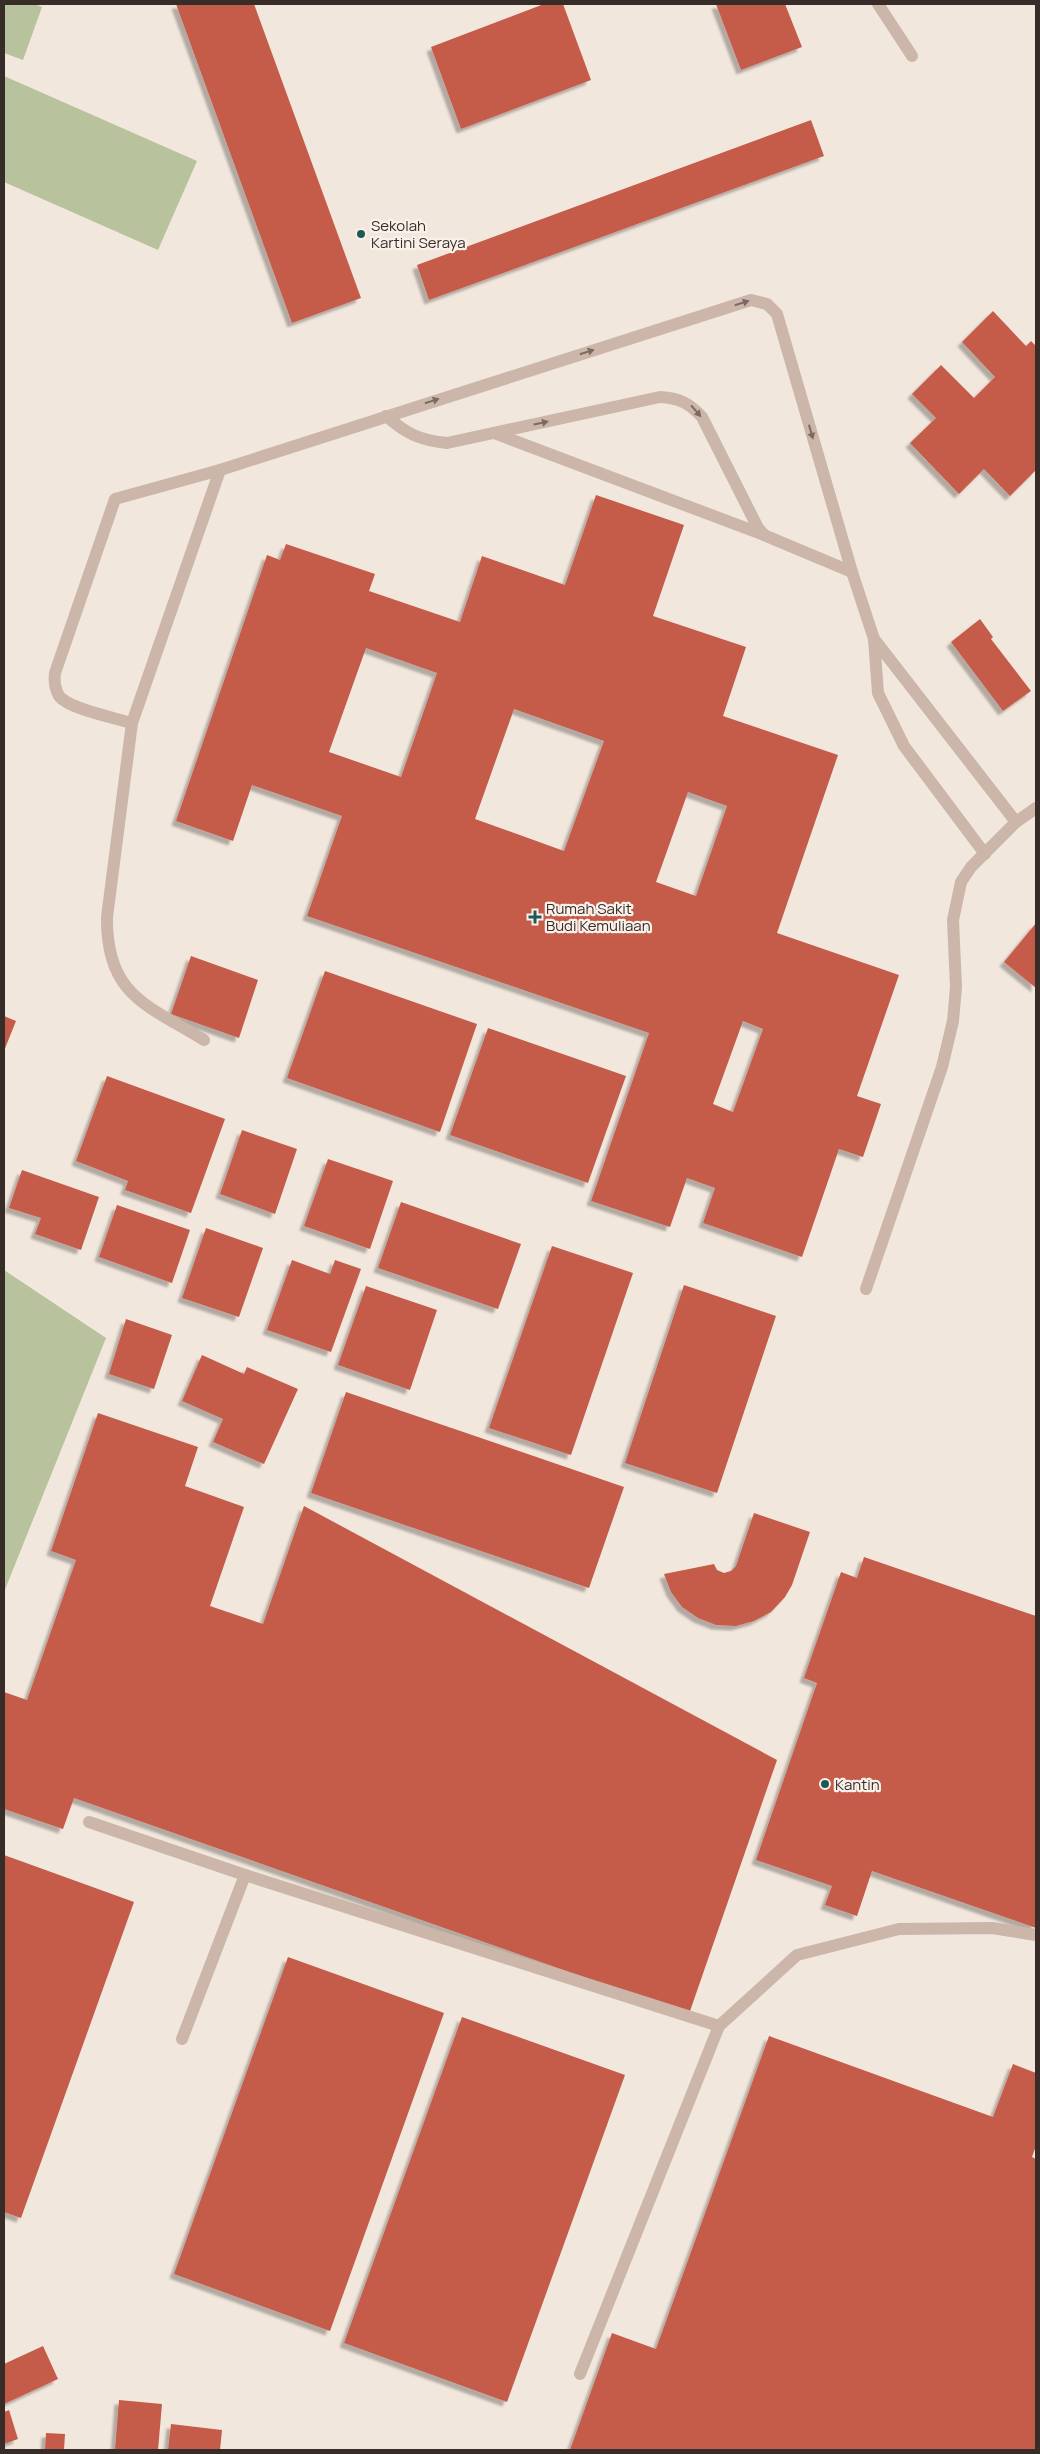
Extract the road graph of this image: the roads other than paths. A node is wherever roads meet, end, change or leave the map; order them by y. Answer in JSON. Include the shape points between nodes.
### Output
{"nodes":[{"id":1,"x":878,"y":4,"type":"edge"},
{"id":2,"x":912,"y":56,"type":"dead end"},
{"id":3,"x":386,"y":416,"type":"junction"},
{"id":4,"x":494,"y":433,"type":"junction"},
{"id":5,"x":220,"y":470,"type":"junction"},
{"id":6,"x":764,"y":535,"type":"junction"},
{"id":7,"x":852,"y":572,"type":"junction"},
{"id":8,"x":874,"y":639,"type":"junction"},
{"id":9,"x":132,"y":723,"type":"junction"},
{"id":10,"x":1036,"y":808,"type":"edge"},
{"id":11,"x":1016,"y":822,"type":"junction"},
{"id":12,"x":985,"y":854,"type":"junction"},
{"id":13,"x":204,"y":1040,"type":"dead end"},
{"id":14,"x":866,"y":1289,"type":"dead end"},
{"id":15,"x":89,"y":1822,"type":"dead end"},
{"id":16,"x":245,"y":1875,"type":"junction"},
{"id":17,"x":1036,"y":1935,"type":"edge"},
{"id":18,"x":720,"y":2026,"type":"junction"},
{"id":19,"x":182,"y":2039,"type":"dead end"},
{"id":20,"x":580,"y":2374,"type":"dead end"}],
"edges":[{"from":1,"to":2,"type":"street"},
{"from":3,"to":4,"type":"street","via":[[406,433],[425,441],[447,443]]},
{"from":3,"to":5,"type":"street"},
{"from":3,"to":7,"type":"street","one_way":true,"via":[[751,300],[767,304],[777,314]]},
{"from":4,"to":6,"type":"street"},
{"from":4,"to":6,"type":"street","one_way":true,"via":[[660,397],[677,398],[691,405],[702,417]]},
{"from":5,"to":9,"type":"street"},
{"from":5,"to":9,"type":"street","via":[[115,500],[54,682],[60,696],[69,704]]},
{"from":6,"to":7,"type":"street"},
{"from":7,"to":8,"type":"street"},
{"from":8,"to":11,"type":"street"},
{"from":8,"to":12,"type":"street","via":[[878,693],[904,746]]},
{"from":9,"to":13,"type":"street","via":[[107,917],[107,940],[114,965],[134,997]]},
{"from":10,"to":11,"type":"street"},
{"from":11,"to":12,"type":"street"},
{"from":12,"to":14,"type":"street","via":[[961,882],[956,899],[953,1021],[942,1066]]},
{"from":15,"to":16,"type":"street"},
{"from":16,"to":18,"type":"street"},
{"from":16,"to":19,"type":"street"},
{"from":17,"to":18,"type":"street","via":[[992,1928],[899,1928],[797,1955]]},
{"from":18,"to":20,"type":"street"}]}
